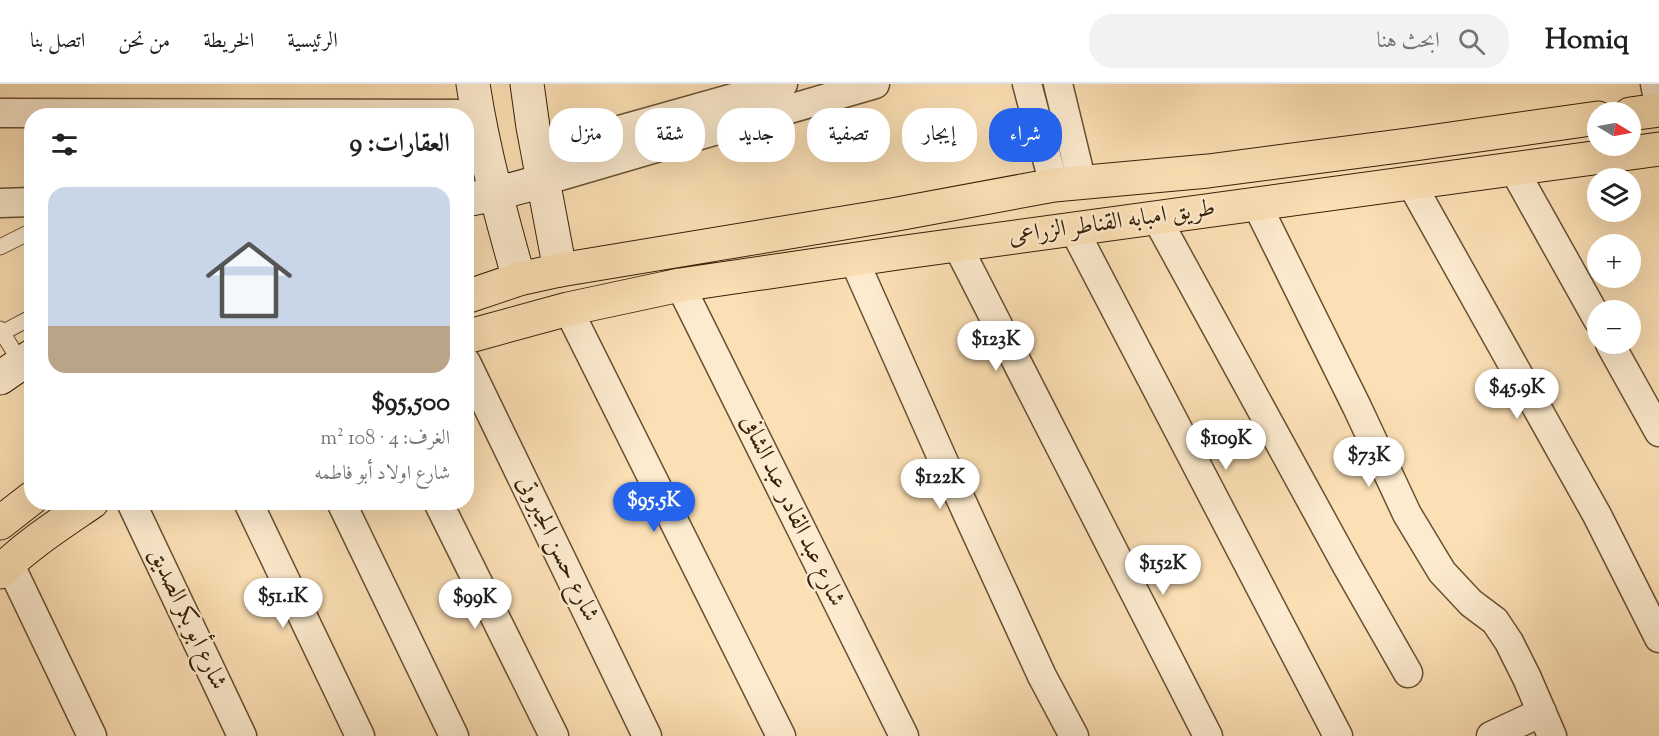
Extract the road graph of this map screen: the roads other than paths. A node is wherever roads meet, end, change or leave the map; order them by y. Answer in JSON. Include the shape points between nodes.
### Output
{"nodes":[{"id":1,"x":527,"y":84,"type":"edge"},
{"id":2,"x":783,"y":84,"type":"edge"},
{"id":3,"x":875,"y":84,"type":"edge"},
{"id":4,"x":1027,"y":84,"type":"edge"},
{"id":5,"x":1058,"y":84,"type":"edge"},
{"id":6,"x":1655,"y":84,"type":"edge"},
{"id":7,"x":1659,"y":104,"type":"edge"},
{"id":8,"x":1659,"y":110,"type":"edge"},
{"id":9,"x":1641,"y":112,"type":"edge"},
{"id":10,"x":0,"y":113,"type":"edge"},
{"id":11,"x":24,"y":113,"type":"edge"},
{"id":12,"x":475,"y":114,"type":"edge"},
{"id":13,"x":1587,"y":120,"type":"edge"},
{"id":14,"x":538,"y":153,"type":"junction"},
{"id":15,"x":1657,"y":154,"type":"edge"},
{"id":16,"x":1513,"y":168,"type":"junction"},
{"id":17,"x":1411,"y":183,"type":"junction"},
{"id":18,"x":1068,"y":184,"type":"junction"},
{"id":19,"x":481,"y":197,"type":"edge"},
{"id":20,"x":24,"y":202,"type":"edge"},
{"id":21,"x":0,"y":203,"type":"edge"},
{"id":22,"x":1257,"y":203,"type":"junction"},
{"id":23,"x":892,"y":215,"type":"junction"},
{"id":24,"x":1156,"y":217,"type":"junction"},
{"id":25,"x":1073,"y":228,"type":"junction"},
{"id":26,"x":24,"y":235,"type":"edge"},
{"id":27,"x":957,"y":245,"type":"junction"},
{"id":28,"x":0,"y":247,"type":"edge"},
{"id":29,"x":898,"y":253,"type":"junction"},
{"id":30,"x":854,"y":260,"type":"junction"},
{"id":31,"x":560,"y":270,"type":"junction"},
{"id":32,"x":519,"y":279,"type":"junction"},
{"id":33,"x":680,"y":285,"type":"junction"},
{"id":34,"x":474,"y":294,"type":"edge"},
{"id":35,"x":1587,"y":301,"type":"edge"},
{"id":36,"x":568,"y":309,"type":"junction"},
{"id":37,"x":24,"y":321,"type":"edge"},
{"id":38,"x":1,"y":331,"type":"edge"},
{"id":39,"x":474,"y":335,"type":"edge"},
{"id":40,"x":1616,"y":354,"type":"edge"},
{"id":41,"x":17,"y":366,"type":"edge"},
{"id":42,"x":474,"y":379,"type":"edge"},
{"id":43,"x":1659,"y":432,"type":"edge"},
{"id":44,"x":80,"y":510,"type":"edge"},
{"id":45,"x":136,"y":510,"type":"edge"},
{"id":46,"x":252,"y":510,"type":"edge"},
{"id":47,"x":345,"y":510,"type":"edge"},
{"id":48,"x":442,"y":510,"type":"edge"},
{"id":49,"x":4,"y":568,"type":"edge"},
{"id":50,"x":1659,"y":638,"type":"edge"},
{"id":51,"x":1408,"y":673,"type":"dead end"},
{"id":52,"x":1547,"y":724,"type":"edge"},
{"id":53,"x":92,"y":736,"type":"edge"},
{"id":54,"x":242,"y":736,"type":"edge"},
{"id":55,"x":360,"y":736,"type":"edge"},
{"id":56,"x":454,"y":736,"type":"edge"},
{"id":57,"x":554,"y":736,"type":"edge"},
{"id":58,"x":647,"y":736,"type":"edge"},
{"id":59,"x":781,"y":736,"type":"edge"},
{"id":60,"x":904,"y":736,"type":"edge"},
{"id":61,"x":1074,"y":736,"type":"edge"},
{"id":62,"x":1208,"y":736,"type":"edge"},
{"id":63,"x":1338,"y":736,"type":"edge"},
{"id":64,"x":1491,"y":736,"type":"edge"}],
"edges":[{"from":1,"to":14,"type":"main road"},
{"from":2,"to":14,"type":"street"},
{"from":3,"to":14,"type":"street"},
{"from":4,"to":18,"type":"street"},
{"from":5,"to":18,"type":"street"},
{"from":6,"to":7,"type":"street"},
{"from":8,"to":9,"type":"main road"},
{"from":10,"to":11,"type":"street"},
{"from":12,"to":14,"type":"main road","via":[[512,121]]},
{"from":12,"to":19,"type":"main road"},
{"from":13,"to":18,"type":"main road","name":"طريق امبابه القناطر الزراعى","via":[[1208,171]]},
{"from":14,"to":19,"type":"main road"},
{"from":14,"to":31,"type":"main road"},
{"from":15,"to":16,"type":"main road","name":"طريق امبابه القناطر الزراعى"},
{"from":16,"to":17,"type":"main road","name":"طريق امبابه القناطر الزراعى"},
{"from":16,"to":35,"type":"street"},
{"from":17,"to":22,"type":"main road","name":"طريق امبابه القناطر الزراعى"},
{"from":17,"to":50,"type":"street","via":[[1597,515]]},
{"from":18,"to":23,"type":"main road","name":"طريق امبابه القناطر الزراعى"},
{"from":19,"to":32,"type":"main road"},
{"from":20,"to":21,"type":"street"},
{"from":22,"to":24,"type":"main road","name":"طريق امبابه القناطر الزراعى"},
{"from":22,"to":52,"type":"street","via":[[1407,514],[1442,572],[1471,603],[1495,621]]},
{"from":23,"to":29,"type":"main road"},
{"from":23,"to":31,"type":"main road","name":"طريق امبابه القناطر الزراعى"},
{"from":24,"to":25,"type":"main road","name":"طريق امبابه القناطر الزراعى"},
{"from":24,"to":51,"type":"street"},
{"from":25,"to":27,"type":"main road","name":"طريق امبابه القناطر الزراعى"},
{"from":25,"to":63,"type":"street"},
{"from":26,"to":28,"type":"lane"},
{"from":27,"to":29,"type":"main road","name":"طريق امبابه القناطر الزراعى"},
{"from":27,"to":62,"type":"street"},
{"from":29,"to":30,"type":"main road","name":"طريق امبابه القناطر الزراعى"},
{"from":30,"to":33,"type":"main road","name":"طريق امبابه القناطر الزراعى"},
{"from":30,"to":61,"type":"street","via":[[1042,676]]},
{"from":31,"to":32,"type":"main road","name":"طريق امبابه القناطر الزراعى"},
{"from":32,"to":34,"type":"main road","name":"طريق امبابه القناطر الزراعى"},
{"from":33,"to":36,"type":"main road","name":"طريق امبابه القناطر الزراعى"},
{"from":33,"to":60,"type":"street","name":"شارع عبد القادر عبد الشافى"},
{"from":36,"to":39,"type":"main road","name":"طريق امبابه القناطر الزراعى"},
{"from":36,"to":59,"type":"street"},
{"from":37,"to":38,"type":"lane"},
{"from":38,"to":41,"type":"lane"},
{"from":40,"to":43,"type":"street"},
{"from":42,"to":58,"type":"street","name":"شارع حسن الجبروتى"},
{"from":44,"to":49,"type":"main road"},
{"from":45,"to":54,"type":"street","name":"شارع أبو بكر الصديق"},
{"from":46,"to":55,"type":"street"},
{"from":47,"to":56,"type":"street"},
{"from":48,"to":57,"type":"street"},
{"from":49,"to":53,"type":"street"},
{"from":52,"to":64,"type":"street"}]}
